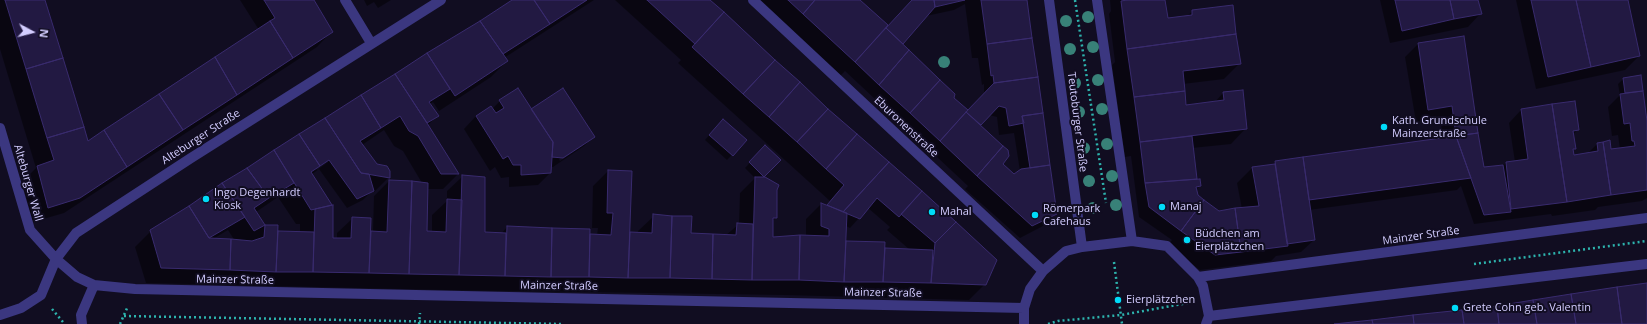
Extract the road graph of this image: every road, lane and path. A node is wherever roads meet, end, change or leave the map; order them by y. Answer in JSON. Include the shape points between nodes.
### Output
{"nodes":[{"id":1,"x":345,"y":0,"type":"edge"},
{"id":2,"x":441,"y":0,"type":"edge"},
{"id":3,"x":753,"y":0,"type":"edge"},
{"id":4,"x":1049,"y":0,"type":"edge"},
{"id":5,"x":1075,"y":0,"type":"edge"},
{"id":6,"x":1096,"y":0,"type":"edge"},
{"id":7,"x":371,"y":43,"type":"junction"},
{"id":8,"x":0,"y":128,"type":"edge"},
{"id":9,"x":1106,"y":203,"type":"dead end"},
{"id":10,"x":1647,"y":218,"type":"edge"},
{"id":11,"x":1132,"y":241,"type":"junction"},
{"id":12,"x":1112,"y":242,"type":"junction"},
{"id":13,"x":1082,"y":247,"type":"junction"},
{"id":14,"x":56,"y":259,"type":"junction"},
{"id":15,"x":1647,"y":264,"type":"edge"},
{"id":16,"x":1043,"y":271,"type":"junction"},
{"id":17,"x":1198,"y":277,"type":"junction"},
{"id":18,"x":94,"y":285,"type":"junction"},
{"id":19,"x":1024,"y":308,"type":"junction"},
{"id":20,"x":0,"y":315,"type":"edge"},
{"id":21,"x":1121,"y":315,"type":"junction"},
{"id":22,"x":124,"y":316,"type":"dead end"},
{"id":23,"x":1208,"y":320,"type":"edge"},
{"id":24,"x":82,"y":324,"type":"edge"},
{"id":25,"x":562,"y":324,"type":"edge"},
{"id":26,"x":1024,"y":324,"type":"edge"},
{"id":27,"x":1048,"y":324,"type":"edge"},
{"id":28,"x":1122,"y":324,"type":"edge"}],
"edges":[{"from":1,"to":7,"type":"street"},
{"from":2,"to":7,"type":"street","name":"Alteburger Straße"},
{"from":3,"to":16,"type":"street","name":"Eburonenstraße"},
{"from":4,"to":13,"type":"street","name":"Teutoburger Straße"},
{"from":5,"to":9,"type":"path"},
{"from":6,"to":11,"type":"street"},
{"from":7,"to":14,"type":"street","name":"Alteburger Straße","via":[[76,233]]},
{"from":8,"to":14,"type":"street","name":"Alteburger Wall","via":[[30,230]]},
{"from":10,"to":17,"type":"street","name":"Mainzer Straße"},
{"from":11,"to":12,"type":"street"},
{"from":11,"to":17,"type":"street","via":[[1167,246]]},
{"from":12,"to":13,"type":"street"},
{"from":12,"to":21,"type":"path"},
{"from":13,"to":16,"type":"street","via":[[1066,251]]},
{"from":14,"to":18,"type":"street","name":"Mainzer Straße","via":[[77,277]]},
{"from":14,"to":20,"type":"street","name":"Alteburger Straße","via":[[41,295],[21,308]]},
{"from":15,"to":23,"type":"street"},
{"from":16,"to":19,"type":"street","via":[[1030,289]]},
{"from":17,"to":23,"type":"street","via":[[1203,286]]},
{"from":18,"to":19,"type":"street","name":"Mainzer Straße","via":[[159,290]]},
{"from":18,"to":24,"type":"street","via":[[81,315]]},
{"from":19,"to":26,"type":"street"},
{"from":21,"to":27,"type":"path"},
{"from":21,"to":28,"type":"path"},
{"from":22,"to":25,"type":"path"}]}
